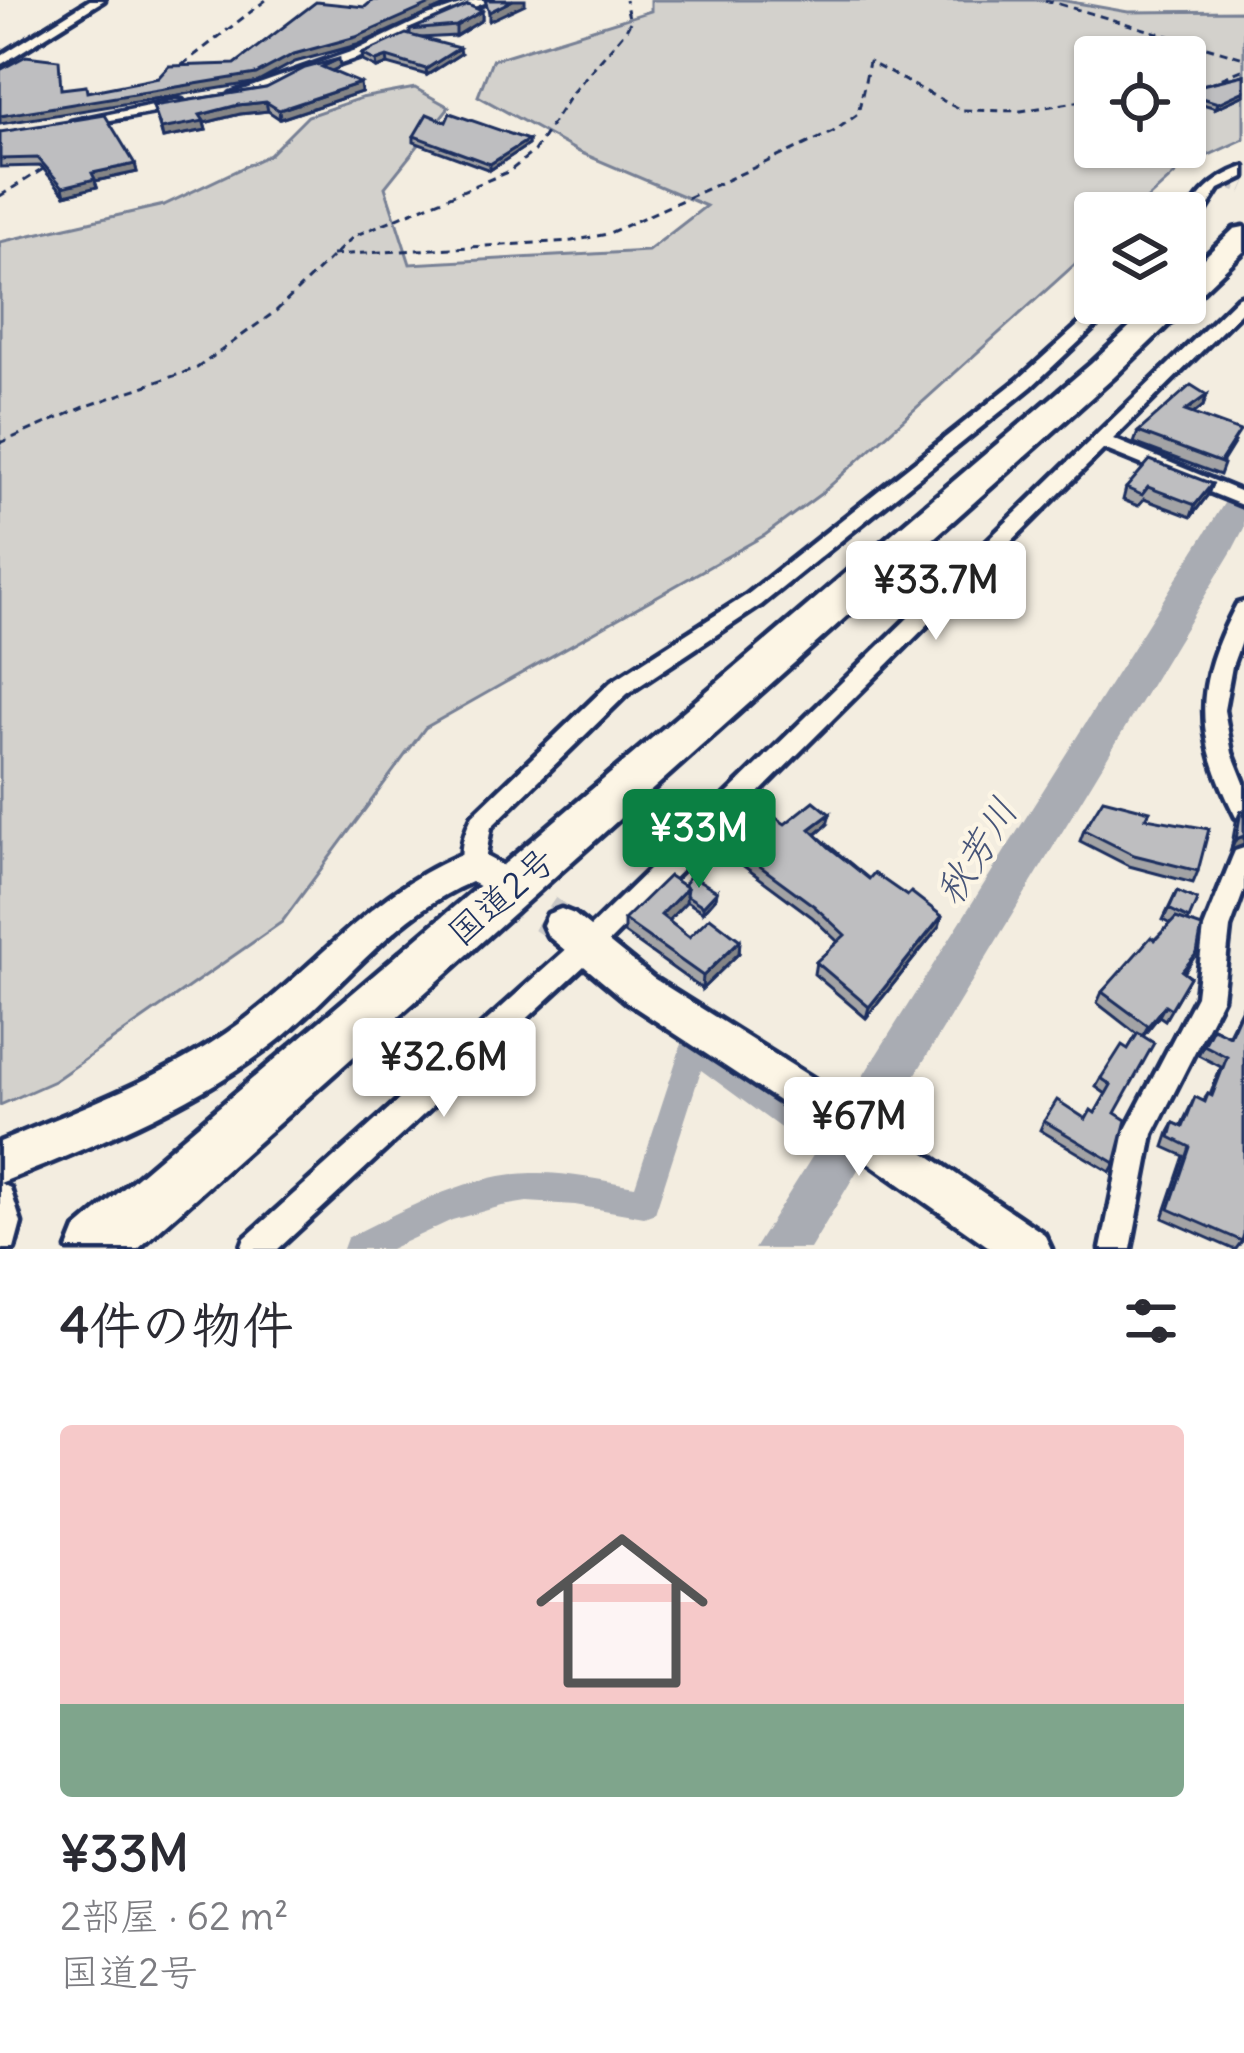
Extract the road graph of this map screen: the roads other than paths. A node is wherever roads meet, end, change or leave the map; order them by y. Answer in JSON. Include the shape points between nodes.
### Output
{"nodes":[{"id":1,"x":98,"y":0,"type":"edge"},
{"id":2,"x":485,"y":0,"type":"edge"},
{"id":3,"x":0,"y":61,"type":"edge"},
{"id":4,"x":224,"y":95,"type":"edge"},
{"id":5,"x":191,"y":102,"type":"edge"},
{"id":6,"x":57,"y":125,"type":"edge"},
{"id":7,"x":1244,"y":171,"type":"edge"},
{"id":8,"x":1206,"y":198,"type":"edge"},
{"id":9,"x":1244,"y":235,"type":"edge"},
{"id":10,"x":1206,"y":272,"type":"edge"},
{"id":11,"x":1244,"y":300,"type":"edge"},
{"id":12,"x":1089,"y":324,"type":"edge"},
{"id":13,"x":1151,"y":324,"type":"edge"},
{"id":14,"x":1101,"y":441,"type":"junction"},
{"id":15,"x":1244,"y":500,"type":"edge"},
{"id":16,"x":1244,"y":609,"type":"edge"},
{"id":17,"x":1244,"y":810,"type":"edge"},
{"id":18,"x":1244,"y":858,"type":"edge"},
{"id":19,"x":485,"y":872,"type":"joint"},
{"id":20,"x":575,"y":935,"type":"junction"},
{"id":21,"x":0,"y":1162,"type":"edge"},
{"id":22,"x":0,"y":1198,"type":"edge"},
{"id":23,"x":0,"y":1245,"type":"edge"},
{"id":24,"x":96,"y":1249,"type":"edge"},
{"id":25,"x":256,"y":1249,"type":"edge"},
{"id":26,"x":1029,"y":1249,"type":"edge"},
{"id":27,"x":1117,"y":1249,"type":"edge"}],
"edges":[{"from":1,"to":3,"type":"street"},
{"from":2,"to":4,"type":"street","via":[[363,52]]},
{"from":5,"to":6,"type":"street"},
{"from":7,"to":8,"type":"street"},
{"from":9,"to":10,"type":"highway"},
{"from":11,"to":14,"type":"street"},
{"from":12,"to":19,"type":"street","via":[[754,600],[619,688],[481,822],[474,843]]},
{"from":13,"to":24,"type":"highway","name":"国道2号"},
{"from":14,"to":15,"type":"street"},
{"from":14,"to":20,"type":"street"},
{"from":16,"to":17,"type":"street","via":[[1214,681],[1213,724]]},
{"from":18,"to":27,"type":"street","via":[[1217,928],[1209,998],[1138,1131]]},
{"from":19,"to":21,"type":"street","via":[[432,881],[286,1010],[200,1072]]},
{"from":20,"to":25,"type":"street"},
{"from":20,"to":26,"type":"street","via":[[640,990]]},
{"from":22,"to":23,"type":"street","via":[[7,1223]]}]}
